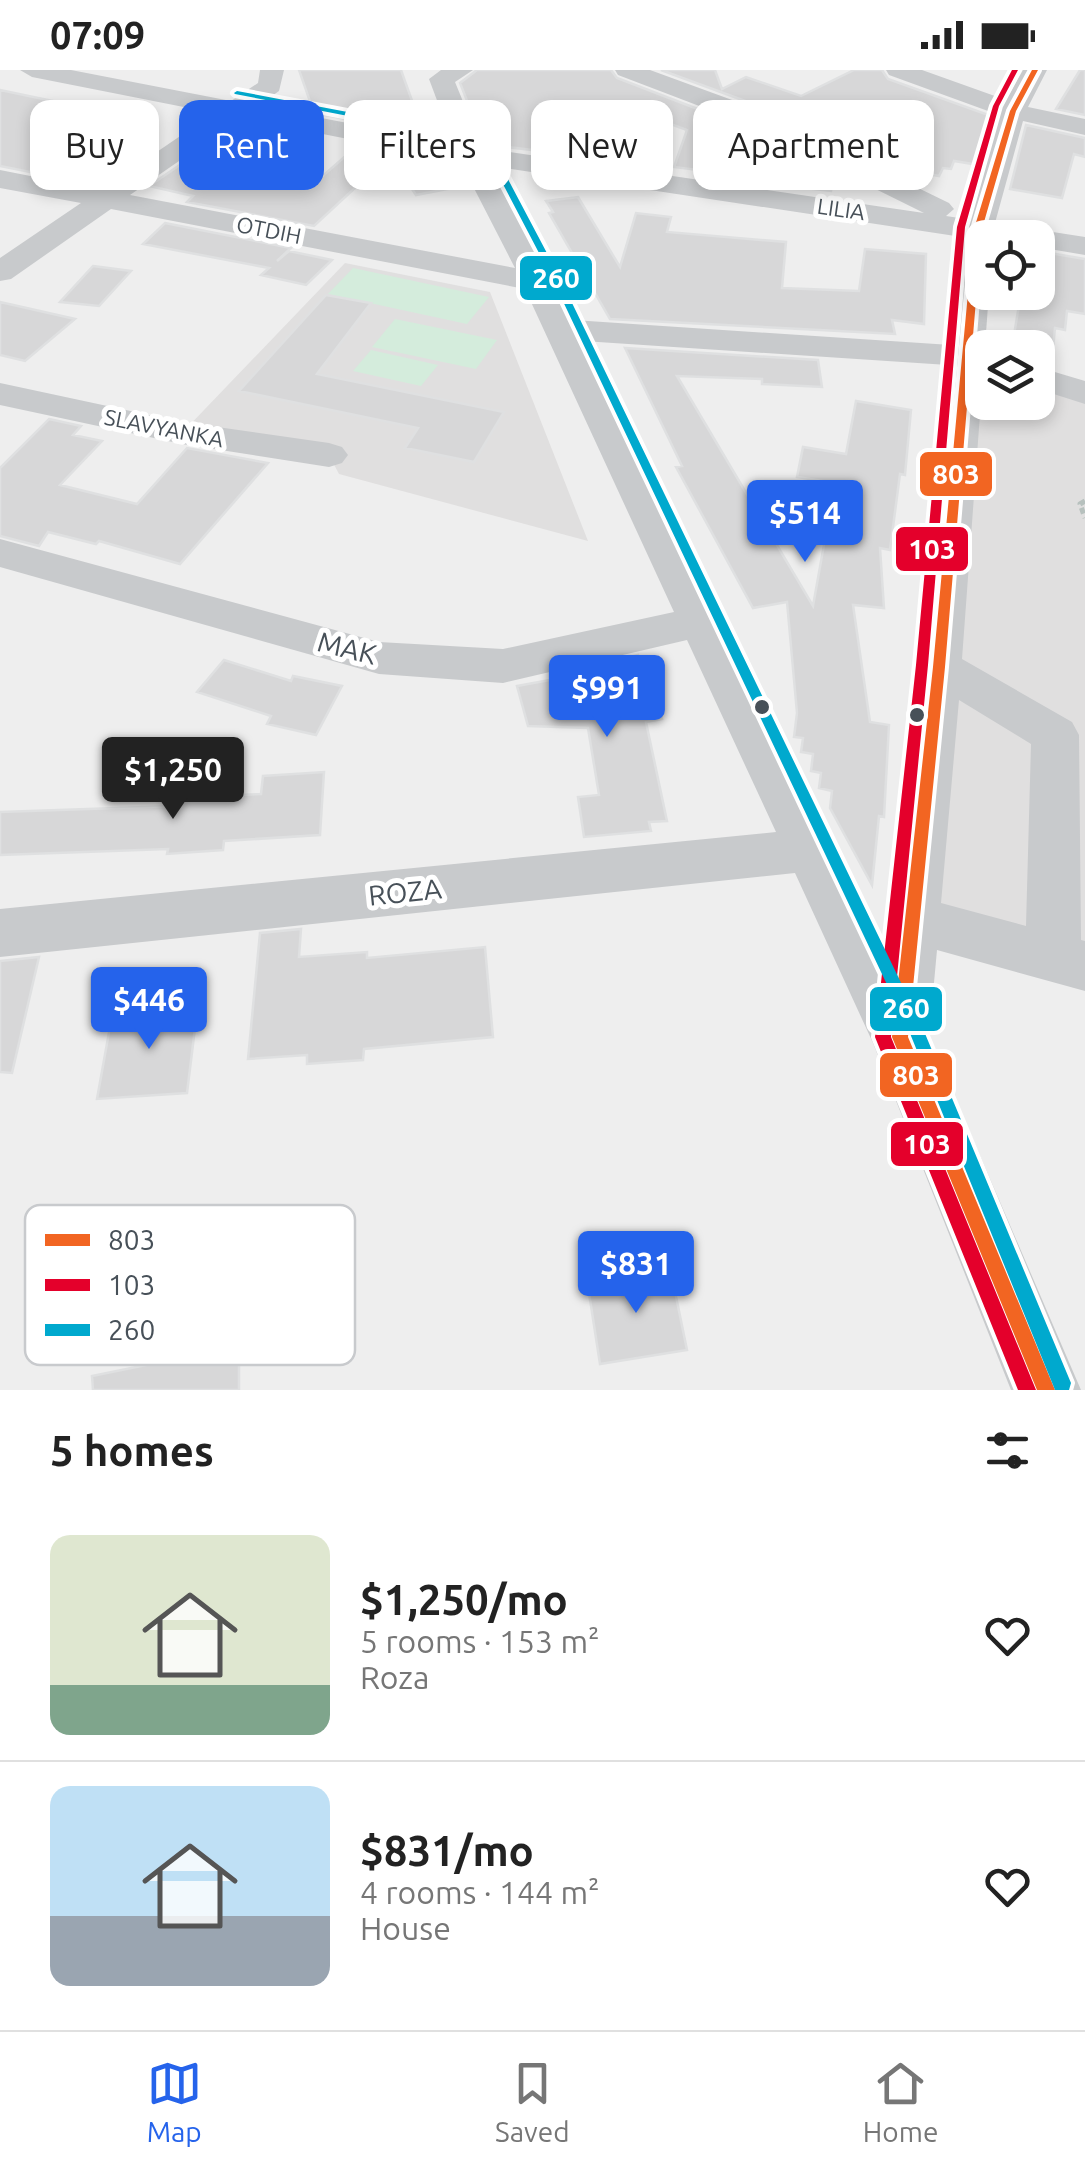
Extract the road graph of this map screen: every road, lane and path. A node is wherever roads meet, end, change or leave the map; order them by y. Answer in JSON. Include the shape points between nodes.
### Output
{"nodes":[{"id":1,"x":32,"y":70,"type":"edge"},
{"id":2,"x":272,"y":70,"type":"edge"},
{"id":3,"x":461,"y":70,"type":"edge"},
{"id":4,"x":627,"y":70,"type":"edge"},
{"id":5,"x":898,"y":70,"type":"edge"},
{"id":6,"x":1035,"y":70,"type":"edge"},
{"id":7,"x":184,"y":100,"type":"edge"},
{"id":8,"x":249,"y":100,"type":"edge"},
{"id":9,"x":450,"y":100,"type":"edge"},
{"id":10,"x":1013,"y":111,"type":"junction"},
{"id":11,"x":1085,"y":127,"type":"edge"},
{"id":12,"x":179,"y":149,"type":"edge"},
{"id":13,"x":511,"y":161,"type":"edge"},
{"id":14,"x":0,"y":178,"type":"edge"},
{"id":15,"x":489,"y":190,"type":"edge"},
{"id":16,"x":108,"y":199,"type":"junction"},
{"id":17,"x":981,"y":220,"type":"edge"},
{"id":18,"x":965,"y":223,"type":"edge"},
{"id":19,"x":965,"y":227,"type":"edge"},
{"id":20,"x":1055,"y":241,"type":"edge"},
{"id":21,"x":1085,"y":246,"type":"edge"},
{"id":22,"x":0,"y":272,"type":"edge"},
{"id":23,"x":538,"y":282,"type":"junction"},
{"id":24,"x":559,"y":329,"type":"junction"},
{"id":25,"x":965,"y":357,"type":"edge"},
{"id":26,"x":1055,"y":383,"type":"edge"},
{"id":27,"x":1085,"y":392,"type":"edge"},
{"id":28,"x":0,"y":394,"type":"edge"},
{"id":29,"x":968,"y":420,"type":"edge"},
{"id":30,"x":329,"y":454,"type":"dead end"},
{"id":31,"x":1085,"y":502,"type":"edge"},
{"id":32,"x":1085,"y":518,"type":"edge"},
{"id":33,"x":0,"y":553,"type":"edge"},
{"id":34,"x":700,"y":622,"type":"junction"},
{"id":35,"x":939,"y":667,"type":"junction"},
{"id":36,"x":810,"y":850,"type":"junction"},
{"id":37,"x":910,"y":918,"type":"junction"},
{"id":38,"x":0,"y":933,"type":"edge"},
{"id":39,"x":1069,"y":962,"type":"edge"},
{"id":40,"x":900,"y":1038,"type":"junction"},
{"id":41,"x":1046,"y":1390,"type":"edge"}],
"edges":[{"from":1,"to":7,"type":"street","name":"LILIA"},
{"from":2,"to":8,"type":"street","via":[[270,86]]},
{"from":3,"to":9,"type":"street","via":[[442,79]]},
{"from":4,"to":18,"type":"street","via":[[745,114]]},
{"from":5,"to":10,"type":"street"},
{"from":6,"to":10,"type":"street"},
{"from":10,"to":11,"type":"street"},
{"from":10,"to":17,"type":"street"},
{"from":12,"to":16,"type":"street"},
{"from":13,"to":19,"type":"street","name":"LILIA"},
{"from":14,"to":16,"type":"street","name":"OTDIH"},
{"from":15,"to":23,"type":"street"},
{"from":16,"to":22,"type":"street"},
{"from":16,"to":23,"type":"street","name":"OTDIH"},
{"from":20,"to":21,"type":"street","name":"LILIA"},
{"from":23,"to":24,"type":"street"},
{"from":24,"to":25,"type":"street"},
{"from":24,"to":34,"type":"street"},
{"from":26,"to":27,"type":"street"},
{"from":28,"to":30,"type":"street","name":"SLAVYANKA","via":[[182,434]]},
{"from":29,"to":35,"type":"street"},
{"from":31,"to":32,"type":"path"},
{"from":33,"to":34,"type":"street","name":"MAK","via":[[379,658],[503,666]]},
{"from":34,"to":36,"type":"street"},
{"from":35,"to":37,"type":"street"},
{"from":35,"to":39,"type":"street","via":[[1056,735]]},
{"from":36,"to":38,"type":"street","name":"ROZA"},
{"from":36,"to":40,"type":"street"},
{"from":37,"to":39,"type":"street"},
{"from":37,"to":40,"type":"street"},
{"from":40,"to":41,"type":"street"}]}
